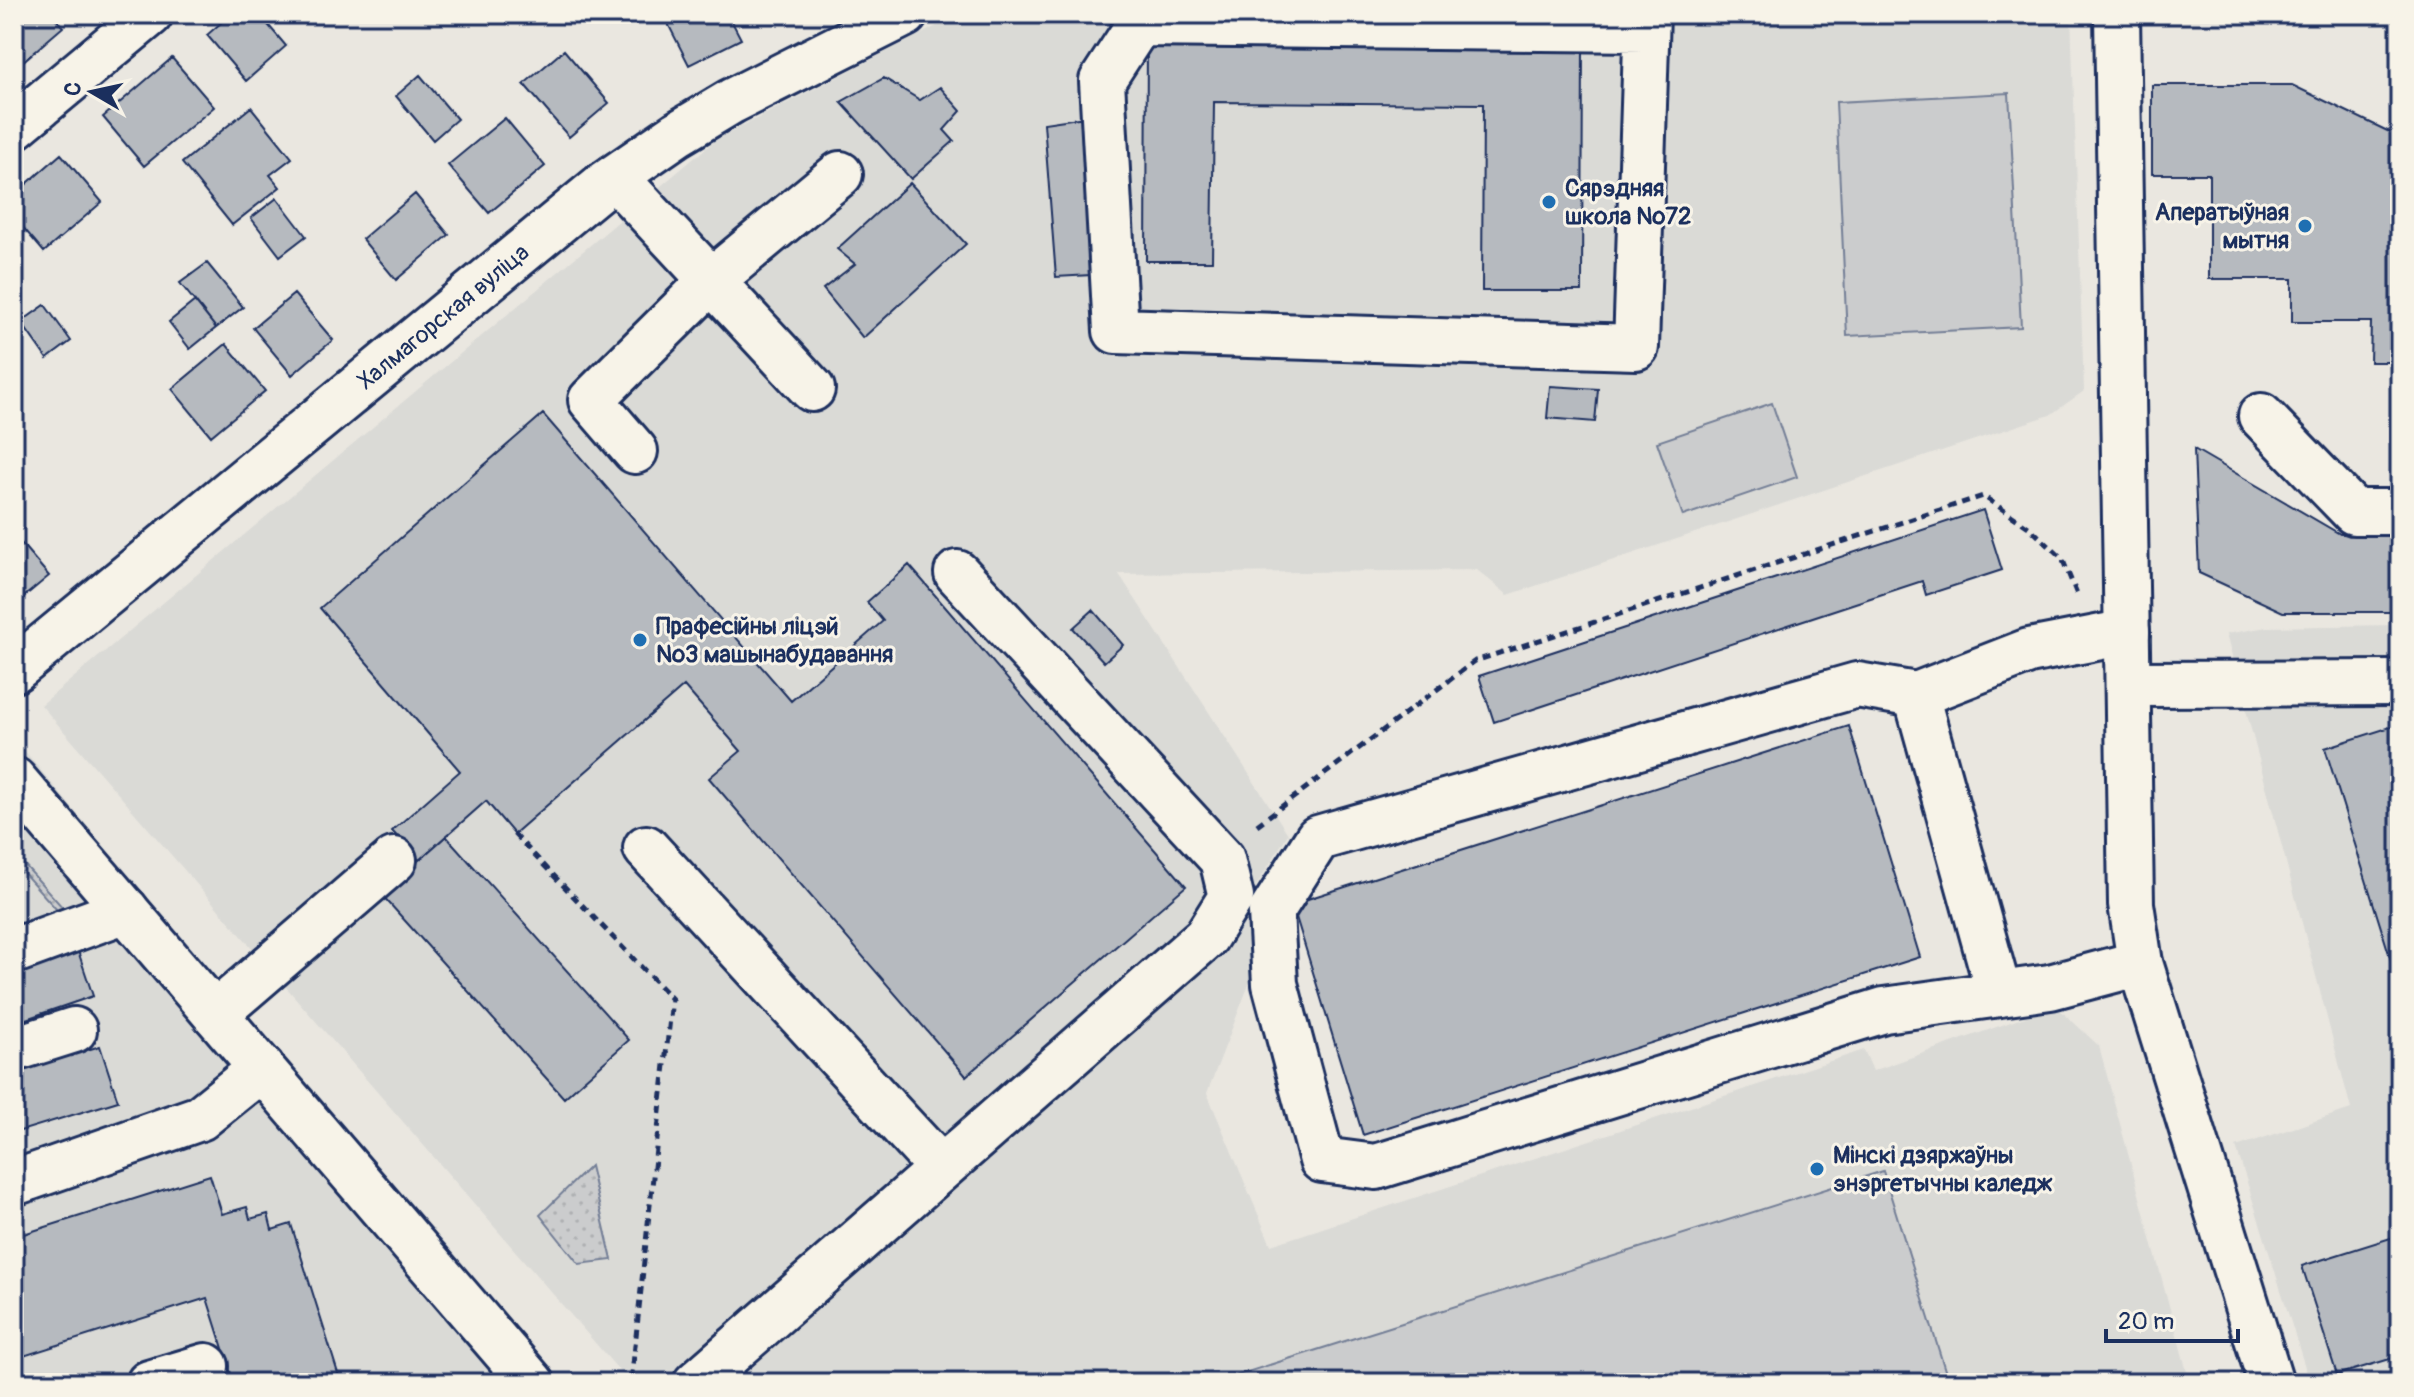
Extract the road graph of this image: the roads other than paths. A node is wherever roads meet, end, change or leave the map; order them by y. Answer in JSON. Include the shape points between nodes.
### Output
{"nodes":[{"id":1,"x":150,"y":14,"type":"edge"},
{"id":2,"x":905,"y":14,"type":"edge"},
{"id":3,"x":2117,"y":14,"type":"edge"},
{"id":4,"x":1646,"y":22,"type":"edge"},
{"id":5,"x":14,"y":127,"type":"edge"},
{"id":6,"x":840,"y":174,"type":"dead end"},
{"id":7,"x":615,"y":177,"type":"junction"},
{"id":8,"x":711,"y":281,"type":"junction"},
{"id":9,"x":812,"y":389,"type":"dead end"},
{"id":10,"x":2261,"y":416,"type":"dead end"},
{"id":11,"x":635,"y":451,"type":"dead end"},
{"id":12,"x":2400,"y":512,"type":"edge"},
{"id":13,"x":957,"y":573,"type":"dead end"},
{"id":14,"x":2112,"y":635,"type":"junction"},
{"id":15,"x":14,"y":670,"type":"edge"},
{"id":16,"x":2400,"y":683,"type":"edge"},
{"id":17,"x":2128,"y":684,"type":"junction"},
{"id":18,"x":1916,"y":695,"type":"junction"},
{"id":19,"x":14,"y":780,"type":"edge"},
{"id":20,"x":646,"y":848,"type":"dead end"},
{"id":21,"x":394,"y":860,"type":"dead end"},
{"id":22,"x":126,"y":910,"type":"junction"},
{"id":23,"x":14,"y":951,"type":"edge"},
{"id":24,"x":2140,"y":963,"type":"junction"},
{"id":25,"x":1999,"y":994,"type":"junction"},
{"id":26,"x":215,"y":1014,"type":"junction"},
{"id":27,"x":74,"y":1030,"type":"dead end"},
{"id":28,"x":14,"y":1049,"type":"edge"},
{"id":29,"x":262,"y":1068,"type":"junction"},
{"id":30,"x":941,"y":1168,"type":"junction"},
{"id":31,"x":14,"y":1183,"type":"edge"},
{"id":32,"x":206,"y":1366,"type":"dead end"},
{"id":33,"x":149,"y":1383,"type":"edge"},
{"id":34,"x":532,"y":1383,"type":"edge"},
{"id":35,"x":696,"y":1383,"type":"edge"},
{"id":36,"x":2271,"y":1383,"type":"edge"}],
"edges":[{"from":1,"to":5,"type":"street"},
{"from":2,"to":7,"type":"street","name":"Халмагорская вуліца","via":[[732,101]]},
{"from":3,"to":14,"type":"street"},
{"from":4,"to":4,"type":"street","via":[[1139,24],[1102,81],[1116,331],[1636,347]]},
{"from":6,"to":8,"type":"street"},
{"from":7,"to":8,"type":"street"},
{"from":7,"to":15,"type":"street","name":"Халмагорская вуліца"},
{"from":8,"to":9,"type":"street"},
{"from":8,"to":11,"type":"street","via":[[591,400]]},
{"from":10,"to":12,"type":"street","via":[[2354,512]]},
{"from":13,"to":30,"type":"street","via":[[1222,859],[1231,897],[1206,937]]},
{"from":14,"to":17,"type":"street"},
{"from":14,"to":18,"type":"street","via":[[2029,651]]},
{"from":16,"to":17,"type":"street"},
{"from":17,"to":24,"type":"street","via":[[2131,904]]},
{"from":18,"to":25,"type":"street"},
{"from":18,"to":25,"type":"street","via":[[1857,685],[1318,838],[1271,912],[1275,984],[1322,1160],[1376,1167],[1884,1010]]},
{"from":19,"to":22,"type":"street"},
{"from":20,"to":30,"type":"street"},
{"from":21,"to":26,"type":"street"},
{"from":22,"to":23,"type":"street"},
{"from":22,"to":26,"type":"street"},
{"from":24,"to":25,"type":"street","via":[[2050,987]]},
{"from":24,"to":36,"type":"street"},
{"from":26,"to":29,"type":"street"},
{"from":27,"to":28,"type":"street"},
{"from":29,"to":31,"type":"street","via":[[200,1118]]},
{"from":29,"to":34,"type":"street"},
{"from":30,"to":35,"type":"street"},
{"from":32,"to":33,"type":"street"}]}
